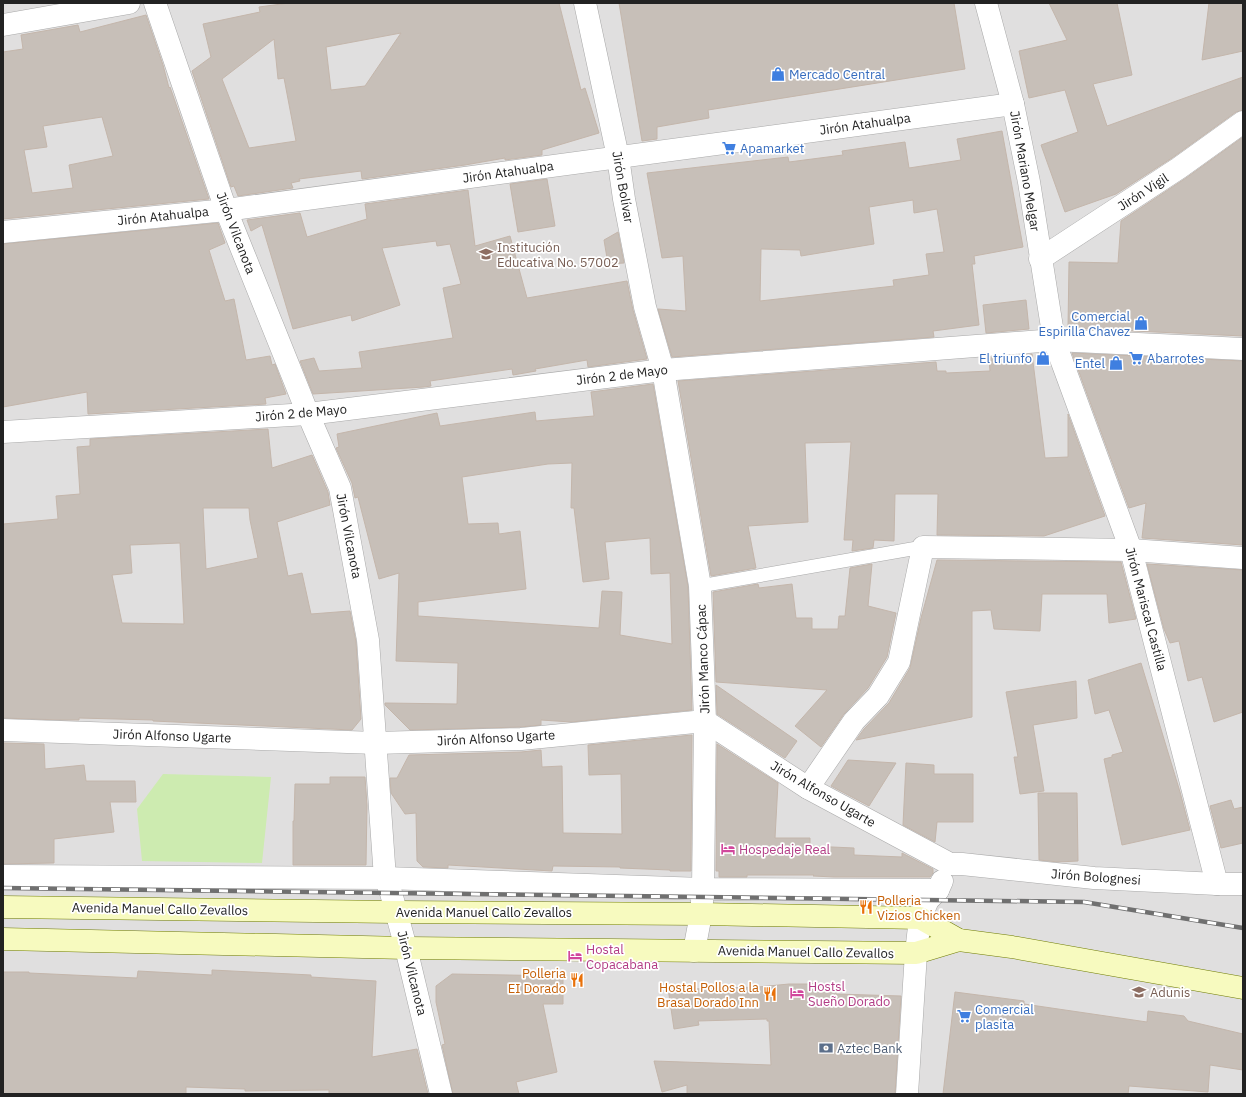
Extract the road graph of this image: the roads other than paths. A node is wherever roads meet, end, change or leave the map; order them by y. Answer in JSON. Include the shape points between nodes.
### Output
{"nodes":[{"id":1,"x":129,"y":3,"type":"edge"},
{"id":2,"x":155,"y":3,"type":"edge"},
{"id":3,"x":585,"y":3,"type":"edge"},
{"id":4,"x":986,"y":3,"type":"edge"},
{"id":5,"x":3,"y":25,"type":"edge"},
{"id":6,"x":1013,"y":104,"type":"junction"},
{"id":7,"x":1243,"y":122,"type":"edge"},
{"id":8,"x":618,"y":157,"type":"junction"},
{"id":9,"x":226,"y":210,"type":"junction"},
{"id":10,"x":3,"y":232,"type":"edge"},
{"id":11,"x":1040,"y":259,"type":"junction"},
{"id":12,"x":1054,"y":340,"type":"junction"},
{"id":13,"x":1243,"y":349,"type":"edge"},
{"id":14,"x":663,"y":370,"type":"junction"},
{"id":15,"x":308,"y":414,"type":"junction"},
{"id":16,"x":3,"y":432,"type":"edge"},
{"id":17,"x":923,"y":547,"type":"junction"},
{"id":18,"x":1131,"y":550,"type":"junction"},
{"id":19,"x":1243,"y":558,"type":"edge"},
{"id":20,"x":700,"y":586,"type":"junction"},
{"id":21,"x":704,"y":721,"type":"junction"},
{"id":22,"x":3,"y":730,"type":"edge"},
{"id":23,"x":376,"y":743,"type":"junction"},
{"id":24,"x":808,"y":788,"type":"junction"},
{"id":25,"x":950,"y":864,"type":"junction"},
{"id":26,"x":3,"y":876,"type":"edge"},
{"id":27,"x":385,"y":878,"type":"junction"},
{"id":28,"x":1217,"y":884,"type":"junction"},
{"id":29,"x":1243,"y":884,"type":"edge"},
{"id":30,"x":703,"y":889,"type":"junction"},
{"id":31,"x":938,"y":890,"type":"junction"},
{"id":32,"x":3,"y":907,"type":"edge"},
{"id":33,"x":396,"y":912,"type":"junction"},
{"id":34,"x":701,"y":914,"type":"junction"},
{"id":35,"x":920,"y":918,"type":"junction"},
{"id":36,"x":3,"y":939,"type":"edge"},
{"id":37,"x":959,"y":940,"type":"junction"},
{"id":38,"x":406,"y":948,"type":"junction"},
{"id":39,"x":694,"y":951,"type":"junction"},
{"id":40,"x":916,"y":953,"type":"junction"},
{"id":41,"x":1243,"y":988,"type":"edge"},
{"id":42,"x":441,"y":1094,"type":"edge"},
{"id":43,"x":907,"y":1094,"type":"edge"}],
"edges":[{"from":1,"to":5,"type":"street"},
{"from":2,"to":9,"type":"street","name":"Jirón Vilcanota"},
{"from":3,"to":8,"type":"street","name":"Jirón Bolívar"},
{"from":4,"to":6,"type":"street","name":"Jirón Mariano Melgar"},
{"from":6,"to":8,"type":"street","name":"Jirón Atahualpa"},
{"from":6,"to":11,"type":"street","name":"Jirón Mariano Melgar","via":[[1029,182]]},
{"from":7,"to":11,"type":"street","name":"Jirón Vigil","via":[[1180,168]]},
{"from":8,"to":9,"type":"street","name":"Jirón Atahualpa"},
{"from":8,"to":14,"type":"street","name":"Jirón Bolívar","via":[[645,307]]},
{"from":9,"to":10,"type":"street","name":"Jirón Atahualpa"},
{"from":9,"to":15,"type":"street","name":"Jirón Vilcanota"},
{"from":11,"to":12,"type":"street","name":"Jirón Mariano Melgar"},
{"from":12,"to":13,"type":"street","name":"Jirón 2 de Mayo"},
{"from":12,"to":14,"type":"street","name":"Jirón 2 de Mayo"},
{"from":12,"to":18,"type":"street","name":"Jirón Mariscal Castilla"},
{"from":14,"to":15,"type":"street","name":"Jirón 2 de Mayo"},
{"from":14,"to":20,"type":"street","name":"Jirón Manco Cápac"},
{"from":15,"to":16,"type":"street","name":"Jirón 2 de Mayo"},
{"from":15,"to":23,"type":"street","name":"Jirón Vilcanota","via":[[340,488],[368,640]]},
{"from":17,"to":18,"type":"street"},
{"from":17,"to":20,"type":"lane"},
{"from":17,"to":24,"type":"street","via":[[899,662],[878,696],[854,721]]},
{"from":18,"to":19,"type":"street"},
{"from":18,"to":28,"type":"street","name":"Jirón Mariscal Castilla"},
{"from":20,"to":21,"type":"street","name":"Jirón Manco Cápac"},
{"from":21,"to":23,"type":"street","name":"Jirón Alfonso Ugarte","via":[[521,739]]},
{"from":21,"to":24,"type":"street","name":"Jirón Alfonso Ugarte"},
{"from":21,"to":30,"type":"street","name":"Jirón Manco Cápac"},
{"from":22,"to":23,"type":"street","name":"Jirón Alfonso Ugarte"},
{"from":23,"to":27,"type":"street","name":"Jirón Vilcanota"},
{"from":24,"to":25,"type":"street","name":"Jirón Alfonso Ugarte"},
{"from":25,"to":28,"type":"street","name":"Jirón Bolognesi","via":[[1094,878]]},
{"from":25,"to":31,"type":"street"},
{"from":26,"to":27,"type":"street"},
{"from":27,"to":30,"type":"street"},
{"from":27,"to":33,"type":"street","name":"Jirón Vilcanota"},
{"from":28,"to":29,"type":"street","name":"Jirón Bolognesi"},
{"from":30,"to":31,"type":"street"},
{"from":30,"to":34,"type":"street","name":"Jirón Manco Cápac"},
{"from":31,"to":35,"type":"street","via":[[928,900]]},
{"from":32,"to":33,"type":"street","name":"Avenida Manuel Callo Zevallos"},
{"from":33,"to":34,"type":"street","name":"Avenida Manuel Callo Zevallos"},
{"from":33,"to":38,"type":"street","name":"Jirón Vilcanota"},
{"from":34,"to":35,"type":"street","name":"Avenida Manuel Callo Zevallos"},
{"from":34,"to":39,"type":"street","name":"Jirón Manco Cápac"},
{"from":35,"to":37,"type":"street","name":"Avenida Manuel Callo Zevallos"},
{"from":35,"to":40,"type":"street"},
{"from":36,"to":38,"type":"street","name":"Avenida Manuel Callo Zevallos"},
{"from":37,"to":40,"type":"street","name":"Avenida Manuel Callo Zevallos"},
{"from":37,"to":41,"type":"street","name":"Avenida Manuel Callo Zevallos","via":[[1028,949]]},
{"from":38,"to":39,"type":"street","name":"Avenida Manuel Callo Zevallos"},
{"from":38,"to":42,"type":"street","name":"Jirón Vilcanota"},
{"from":39,"to":40,"type":"street","name":"Avenida Manuel Callo Zevallos"},
{"from":40,"to":43,"type":"street"}]}
